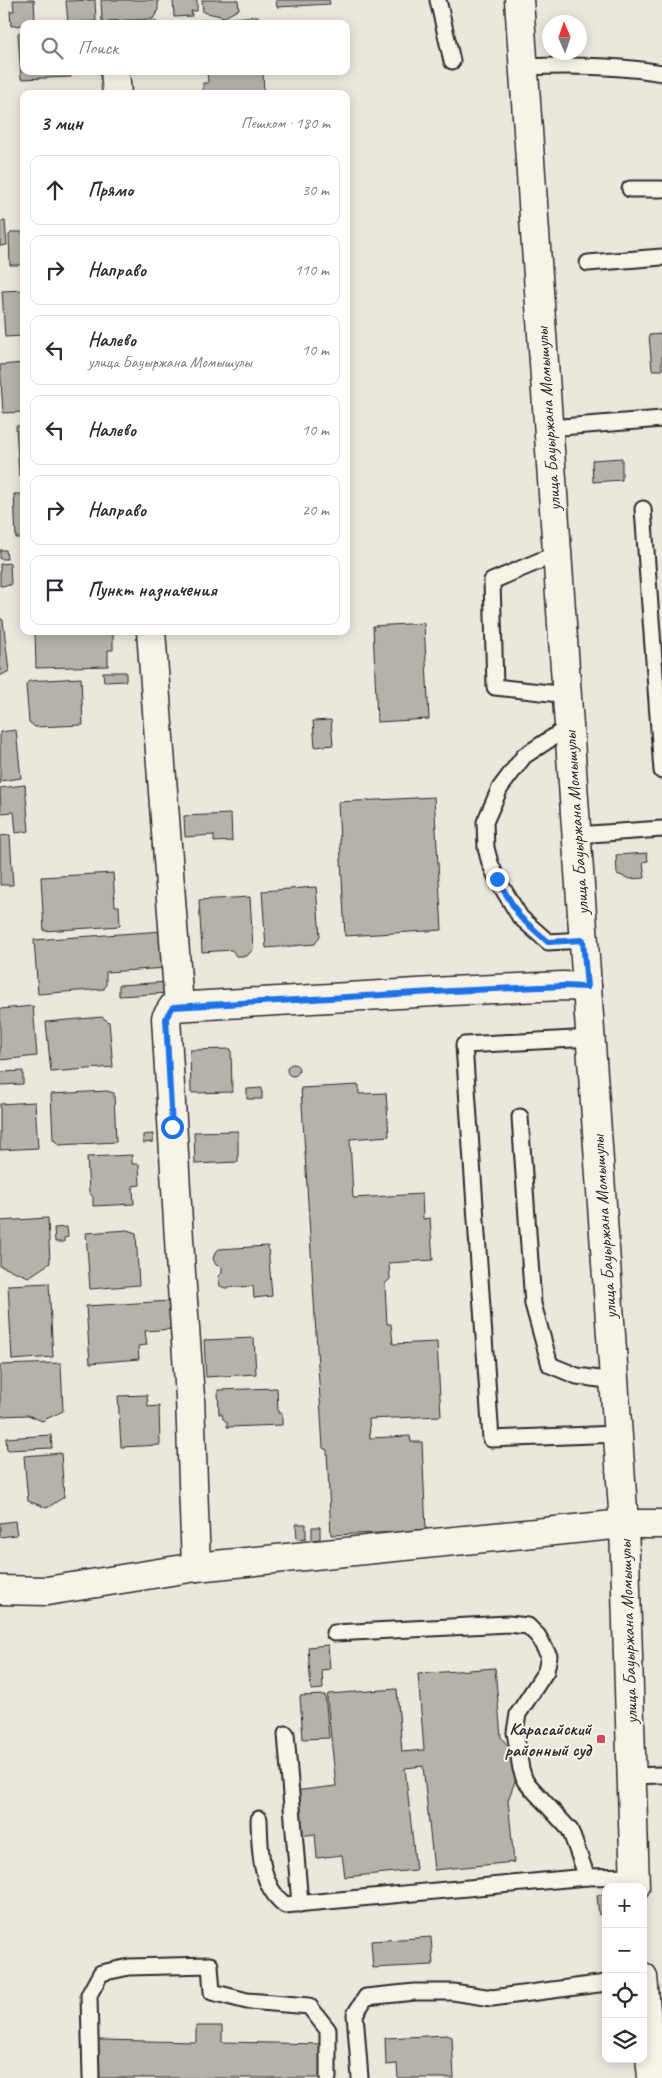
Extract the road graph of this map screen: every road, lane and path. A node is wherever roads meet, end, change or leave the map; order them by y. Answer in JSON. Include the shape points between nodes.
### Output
{"nodes":[{"id":1,"x":438,"y":0,"type":"edge"},
{"id":2,"x":519,"y":0,"type":"edge"},
{"id":3,"x":452,"y":61,"type":"dead end"},
{"id":4,"x":523,"y":66,"type":"junction"},
{"id":5,"x":662,"y":73,"type":"edge"},
{"id":6,"x":115,"y":75,"type":"edge"},
{"id":7,"x":117,"y":90,"type":"edge"},
{"id":8,"x":630,"y":189,"type":"dead end"},
{"id":9,"x":662,"y":189,"type":"edge"},
{"id":10,"x":662,"y":257,"type":"edge"},
{"id":11,"x":588,"y":263,"type":"dead end"},
{"id":12,"x":662,"y":419,"type":"edge"},
{"id":13,"x":549,"y":428,"type":"junction"},
{"id":14,"x":643,"y":509,"type":"dead end"},
{"id":15,"x":558,"y":554,"type":"junction"},
{"id":16,"x":151,"y":635,"type":"edge"},
{"id":17,"x":568,"y":695,"type":"junction"},
{"id":18,"x":570,"y":726,"type":"junction"},
{"id":19,"x":662,"y":771,"type":"edge"},
{"id":20,"x":662,"y":829,"type":"edge"},
{"id":21,"x":576,"y":835,"type":"junction"},
{"id":22,"x":583,"y":940,"type":"junction"},
{"id":23,"x":587,"y":987,"type":"junction"},
{"id":24,"x":179,"y":1006,"type":"junction"},
{"id":25,"x":591,"y":1038,"type":"junction"},
{"id":26,"x":520,"y":1117,"type":"dead end"},
{"id":27,"x":614,"y":1380,"type":"junction"},
{"id":28,"x":618,"y":1434,"type":"junction"},
{"id":29,"x":624,"y":1524,"type":"junction"},
{"id":30,"x":662,"y":1524,"type":"edge"},
{"id":31,"x":196,"y":1567,"type":"junction"},
{"id":32,"x":0,"y":1590,"type":"edge"},
{"id":33,"x":334,"y":1633,"type":"dead end"},
{"id":34,"x":286,"y":1734,"type":"dead end"},
{"id":35,"x":662,"y":1775,"type":"edge"},
{"id":36,"x":632,"y":1776,"type":"junction"},
{"id":37,"x":259,"y":1819,"type":"dead end"},
{"id":38,"x":587,"y":1877,"type":"junction"},
{"id":39,"x":635,"y":1881,"type":"edge"},
{"id":40,"x":300,"y":1904,"type":"junction"},
{"id":41,"x":602,"y":1984,"type":"edge"},
{"id":42,"x":647,"y":2018,"type":"edge"},
{"id":43,"x":91,"y":2078,"type":"edge"},
{"id":44,"x":328,"y":2078,"type":"edge"},
{"id":45,"x":360,"y":2078,"type":"edge"},
{"id":46,"x":652,"y":2078,"type":"edge"}],
"edges":[{"from":1,"to":3,"type":"lane"},
{"from":2,"to":4,"type":"street","name":"улица Бауыржана Момышулы"},
{"from":4,"to":5,"type":"lane","via":[[576,64]]},
{"from":4,"to":13,"type":"street","name":"улица Бауыржана Момышулы"},
{"from":6,"to":7,"type":"street"},
{"from":8,"to":9,"type":"lane"},
{"from":10,"to":11,"type":"lane"},
{"from":12,"to":13,"type":"lane"},
{"from":13,"to":15,"type":"street","name":"улица Бауыржана Момышулы"},
{"from":14,"to":19,"type":"lane"},
{"from":15,"to":17,"type":"street","name":"улица Бауыржана Момышулы"},
{"from":15,"to":17,"type":"lane","via":[[492,581],[495,687]]},
{"from":16,"to":24,"type":"street"},
{"from":17,"to":18,"type":"street","name":"улица Бауыржана Момышулы"},
{"from":18,"to":21,"type":"street","name":"улица Бауыржана Момышулы"},
{"from":18,"to":22,"type":"lane","via":[[524,756],[500,788],[485,822],[486,848],[497,879],[520,917],[548,942]]},
{"from":20,"to":21,"type":"lane"},
{"from":21,"to":22,"type":"street","name":"улица Бауыржана Момышулы"},
{"from":22,"to":23,"type":"street","name":"улица Бауыржана Момышулы"},
{"from":23,"to":24,"type":"street"},
{"from":23,"to":25,"type":"street","name":"улица Бауыржана Момышулы"},
{"from":24,"to":31,"type":"street","via":[[173,1007],[166,1018],[190,1397]]},
{"from":25,"to":27,"type":"street","name":"улица Бауыржана Момышулы"},
{"from":25,"to":28,"type":"lane","via":[[464,1045],[480,1292],[491,1439]]},
{"from":26,"to":27,"type":"lane","via":[[533,1304],[550,1365],[577,1376]]},
{"from":27,"to":28,"type":"street","name":"улица Бауыржана Момышулы"},
{"from":28,"to":29,"type":"street","name":"улица Бауыржана Момышулы"},
{"from":29,"to":30,"type":"street"},
{"from":29,"to":31,"type":"street"},
{"from":29,"to":36,"type":"street","name":"улица Бауыржана Момышулы"},
{"from":31,"to":32,"type":"street","via":[[47,1591]]},
{"from":33,"to":38,"type":"lane","via":[[508,1624],[528,1626],[538,1636],[548,1656],[546,1671],[518,1714],[515,1732],[521,1769],[525,1780],[570,1830]]},
{"from":34,"to":40,"type":"lane"},
{"from":35,"to":36,"type":"lane"},
{"from":36,"to":39,"type":"street","name":"улица Бауыржана Момышулы"},
{"from":37,"to":40,"type":"lane","via":[[268,1886],[285,1905]]},
{"from":38,"to":39,"type":"lane"},
{"from":38,"to":40,"type":"lane"},
{"from":41,"to":45,"type":"lane","via":[[492,1998],[444,1992],[366,1996],[355,2014]]},
{"from":42,"to":46,"type":"street"},
{"from":43,"to":44,"type":"lane","via":[[89,1995],[101,1973],[129,1967],[210,1966],[212,1992],[247,2001],[309,2006],[328,2030]]}]}
